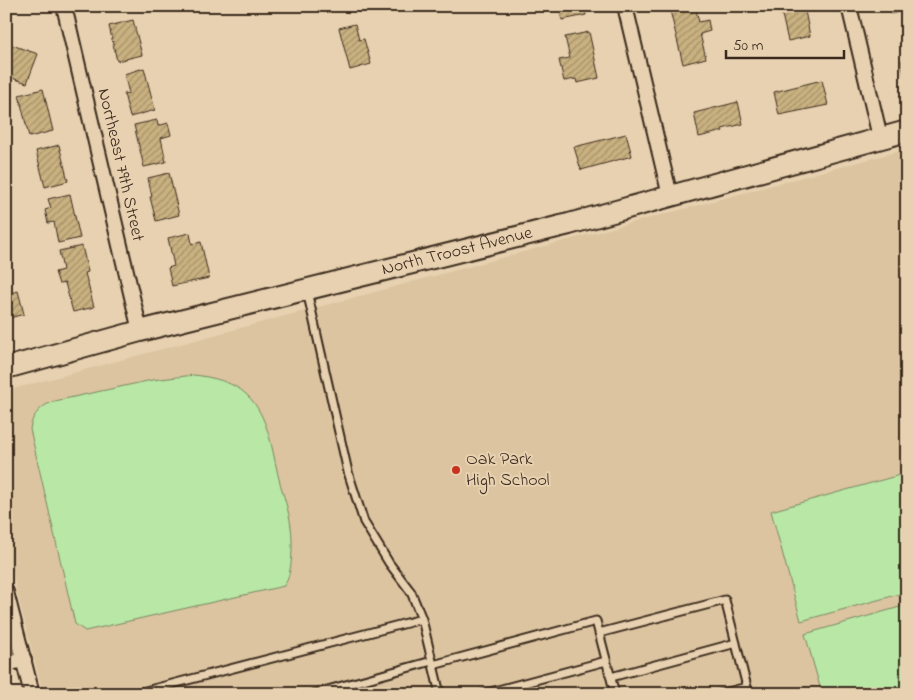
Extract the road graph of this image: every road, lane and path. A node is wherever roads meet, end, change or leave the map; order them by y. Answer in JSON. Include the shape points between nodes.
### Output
{"nodes":[{"id":1,"x":64,"y":6,"type":"edge"},
{"id":2,"x":625,"y":6,"type":"edge"},
{"id":3,"x":849,"y":6,"type":"edge"},
{"id":4,"x":907,"y":131,"type":"edge"},
{"id":5,"x":880,"y":137,"type":"junction"},
{"id":6,"x":670,"y":196,"type":"junction"},
{"id":7,"x":307,"y":290,"type":"junction"},
{"id":8,"x":140,"y":331,"type":"junction"},
{"id":9,"x":6,"y":368,"type":"edge"},
{"id":10,"x":6,"y":592,"type":"edge"},
{"id":11,"x":422,"y":619,"type":"junction"},
{"id":12,"x":599,"y":633,"type":"junction"},
{"id":13,"x":736,"y":643,"type":"junction"},
{"id":14,"x":24,"y":660,"type":"junction"},
{"id":15,"x":606,"y":661,"type":"junction"},
{"id":16,"x":433,"y":663,"type":"junction"},
{"id":17,"x":6,"y":664,"type":"edge"},
{"id":18,"x":611,"y":677,"type":"junction"},
{"id":19,"x":159,"y":691,"type":"edge"},
{"id":20,"x":32,"y":694,"type":"edge"},
{"id":21,"x":134,"y":694,"type":"edge"},
{"id":22,"x":313,"y":694,"type":"edge"},
{"id":23,"x":440,"y":694,"type":"edge"},
{"id":24,"x":483,"y":694,"type":"edge"},
{"id":25,"x":616,"y":694,"type":"edge"},
{"id":26,"x":720,"y":694,"type":"edge"}],
"edges":[{"from":1,"to":8,"type":"street","name":"Northeast 79th Street"},
{"from":2,"to":6,"type":"street"},
{"from":3,"to":5,"type":"street"},
{"from":4,"to":5,"type":"street","name":"North Troost Avenue"},
{"from":5,"to":6,"type":"street","name":"North Troost Avenue"},
{"from":6,"to":7,"type":"street","name":"North Troost Avenue"},
{"from":7,"to":8,"type":"street","name":"North Troost Avenue"},
{"from":7,"to":11,"type":"lane","via":[[348,472],[364,522],[411,592]]},
{"from":8,"to":9,"type":"street","name":"North Troost Avenue"},
{"from":10,"to":14,"type":"street"},
{"from":11,"to":16,"type":"lane"},
{"from":11,"to":19,"type":"lane"},
{"from":12,"to":13,"type":"lane","via":[[725,600]]},
{"from":12,"to":15,"type":"lane"},
{"from":12,"to":16,"type":"lane","via":[[596,621]]},
{"from":13,"to":18,"type":"lane"},
{"from":13,"to":26,"type":"lane","via":[[747,687]]},
{"from":14,"to":17,"type":"street"},
{"from":14,"to":20,"type":"street"},
{"from":15,"to":18,"type":"lane"},
{"from":15,"to":24,"type":"lane"},
{"from":16,"to":22,"type":"lane"},
{"from":16,"to":23,"type":"lane"},
{"from":18,"to":25,"type":"lane"},
{"from":19,"to":21,"type":"lane"}]}
